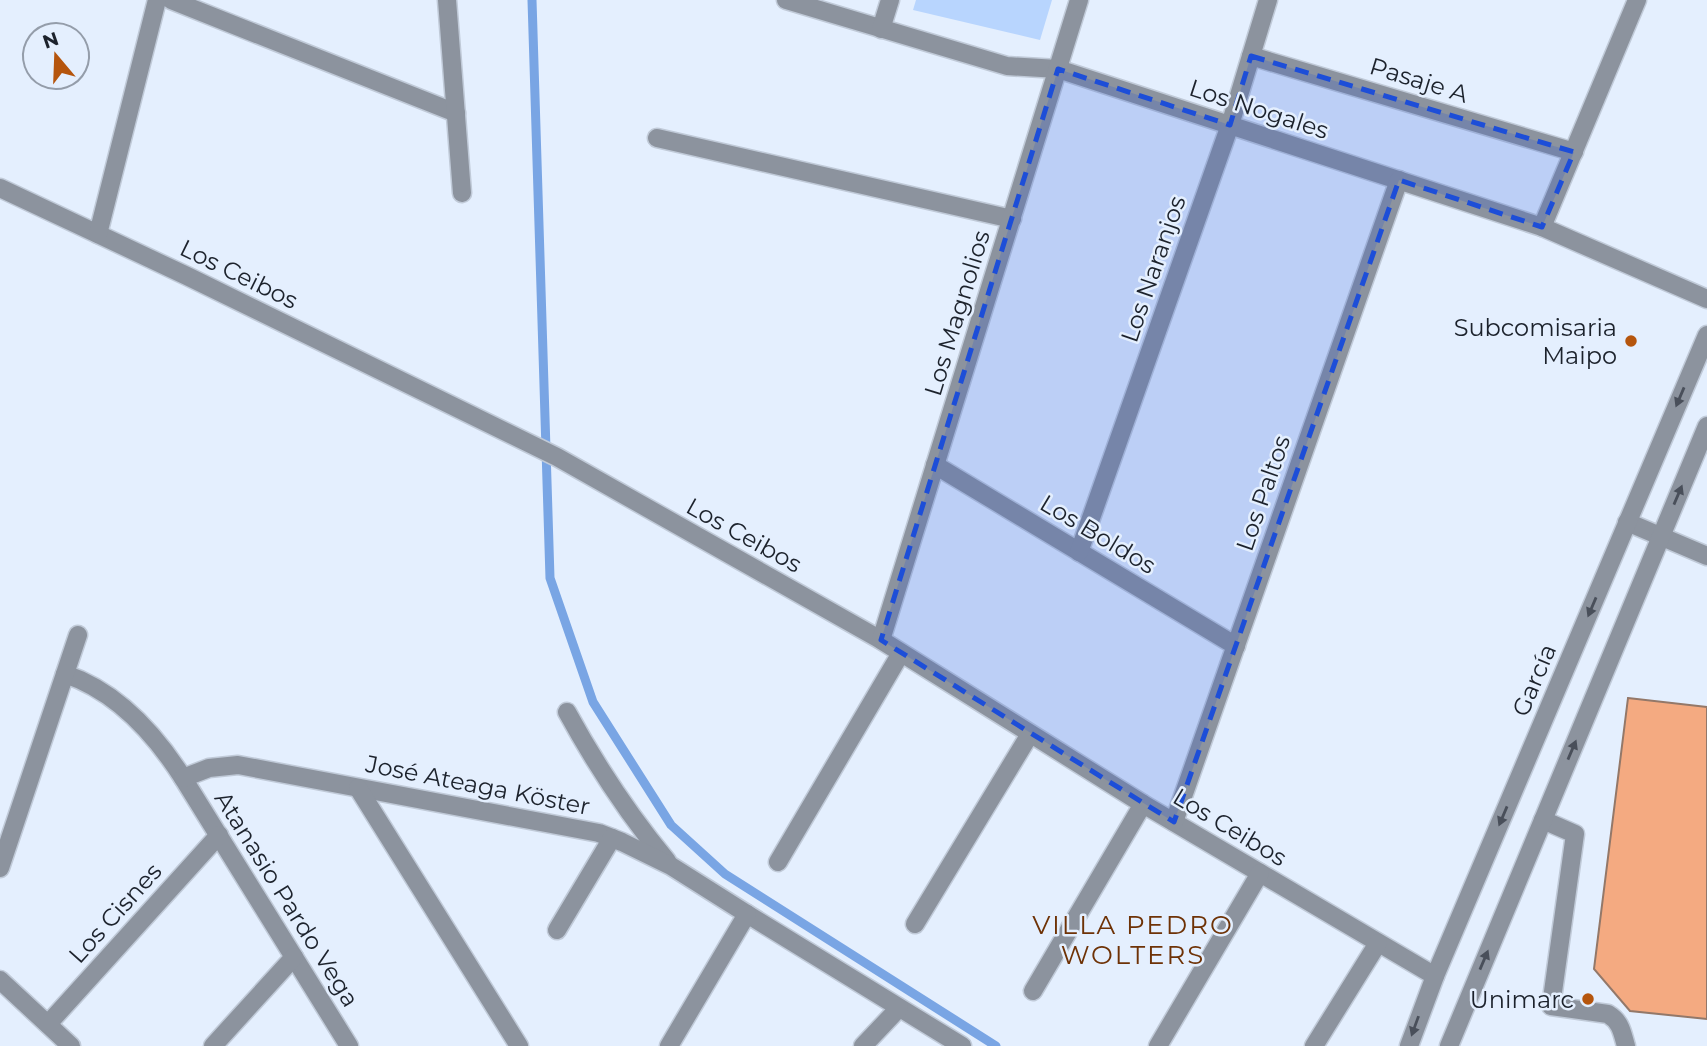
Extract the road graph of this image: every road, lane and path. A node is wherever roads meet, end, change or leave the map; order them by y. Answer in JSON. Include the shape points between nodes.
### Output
{"nodes":[{"id":1,"x":157,"y":0,"type":"edge"},
{"id":2,"x":171,"y":0,"type":"edge"},
{"id":3,"x":447,"y":0,"type":"edge"},
{"id":4,"x":786,"y":0,"type":"edge"},
{"id":5,"x":890,"y":0,"type":"edge"},
{"id":6,"x":1079,"y":0,"type":"edge"},
{"id":7,"x":1268,"y":0,"type":"edge"},
{"id":8,"x":1636,"y":0,"type":"edge"},
{"id":9,"x":881,"y":29,"type":"junction"},
{"id":10,"x":1251,"y":56,"type":"junction"},
{"id":11,"x":1058,"y":69,"type":"junction"},
{"id":12,"x":456,"y":113,"type":"junction"},
{"id":13,"x":1230,"y":125,"type":"junction"},
{"id":14,"x":657,"y":138,"type":"dead end"},
{"id":15,"x":1574,"y":152,"type":"junction"},
{"id":16,"x":1399,"y":180,"type":"junction"},
{"id":17,"x":0,"y":188,"type":"edge"},
{"id":18,"x":462,"y":192,"type":"dead end"},
{"id":19,"x":1012,"y":219,"type":"junction"},
{"id":20,"x":1542,"y":227,"type":"junction"},
{"id":21,"x":98,"y":234,"type":"junction"},
{"id":22,"x":1707,"y":299,"type":"edge"},
{"id":23,"x":1707,"y":335,"type":"edge"},
{"id":24,"x":1707,"y":426,"type":"edge"},
{"id":25,"x":935,"y":465,"type":"junction"},
{"id":26,"x":1627,"y":523,"type":"junction"},
{"id":27,"x":1661,"y":537,"type":"junction"},
{"id":28,"x":1079,"y":552,"type":"junction"},
{"id":29,"x":1707,"y":556,"type":"edge"},
{"id":30,"x":78,"y":635,"type":"dead end"},
{"id":31,"x":880,"y":640,"type":"junction"},
{"id":32,"x":1236,"y":646,"type":"junction"},
{"id":33,"x":901,"y":653,"type":"junction"},
{"id":34,"x":65,"y":674,"type":"junction"},
{"id":35,"x":567,"y":712,"type":"dead end"},
{"id":36,"x":1030,"y":734,"type":"junction"},
{"id":37,"x":183,"y":778,"type":"junction"},
{"id":38,"x":358,"y":788,"type":"junction"},
{"id":39,"x":1143,"y":804,"type":"junction"},
{"id":40,"x":1543,"y":820,"type":"junction"},
{"id":41,"x":1174,"y":822,"type":"junction"},
{"id":42,"x":219,"y":835,"type":"junction"},
{"id":43,"x":612,"y":838,"type":"junction"},
{"id":44,"x":778,"y":862,"type":"dead end"},
{"id":45,"x":671,"y":866,"type":"junction"},
{"id":46,"x":0,"y":868,"type":"edge"},
{"id":47,"x":1260,"y":873,"type":"junction"},
{"id":48,"x":747,"y":914,"type":"junction"},
{"id":49,"x":915,"y":924,"type":"dead end"},
{"id":50,"x":557,"y":930,"type":"dead end"},
{"id":51,"x":1378,"y":943,"type":"junction"},
{"id":52,"x":294,"y":957,"type":"junction"},
{"id":53,"x":1435,"y":976,"type":"junction"},
{"id":54,"x":0,"y":980,"type":"edge"},
{"id":55,"x":1033,"y":990,"type":"dead end"},
{"id":56,"x":899,"y":1008,"type":"junction"},
{"id":57,"x":48,"y":1024,"type":"junction"},
{"id":58,"x":71,"y":1046,"type":"edge"},
{"id":59,"x":213,"y":1046,"type":"edge"},
{"id":60,"x":349,"y":1046,"type":"edge"},
{"id":61,"x":519,"y":1046,"type":"edge"},
{"id":62,"x":669,"y":1046,"type":"edge"},
{"id":63,"x":863,"y":1046,"type":"edge"},
{"id":64,"x":962,"y":1046,"type":"edge"},
{"id":65,"x":1158,"y":1046,"type":"edge"},
{"id":66,"x":1314,"y":1046,"type":"edge"},
{"id":67,"x":1409,"y":1046,"type":"edge"},
{"id":68,"x":1450,"y":1046,"type":"edge"},
{"id":69,"x":1626,"y":1046,"type":"edge"}],
"edges":[{"from":1,"to":21,"type":"street"},
{"from":2,"to":12,"type":"street"},
{"from":3,"to":12,"type":"street"},
{"from":4,"to":9,"type":"street","name":"Los Nogales"},
{"from":5,"to":9,"type":"street"},
{"from":6,"to":11,"type":"street","name":"Los Magnolios"},
{"from":7,"to":10,"type":"street","name":"Los Naranjos"},
{"from":8,"to":15,"type":"street"},
{"from":9,"to":11,"type":"street","name":"Los Nogales","via":[[1007,66]]},
{"from":10,"to":13,"type":"street","name":"Los Naranjos"},
{"from":10,"to":15,"type":"street","name":"Pasaje A"},
{"from":11,"to":13,"type":"street","name":"Los Nogales"},
{"from":11,"to":19,"type":"street","name":"Los Magnolios"},
{"from":12,"to":18,"type":"street"},
{"from":13,"to":16,"type":"street","name":"Los Nogales"},
{"from":13,"to":28,"type":"street","name":"Los Naranjos"},
{"from":14,"to":19,"type":"street"},
{"from":15,"to":20,"type":"street"},
{"from":16,"to":20,"type":"street","name":"Los Nogales"},
{"from":16,"to":32,"type":"street","name":"Los Paltos"},
{"from":17,"to":21,"type":"street","name":"Los Ceibos"},
{"from":19,"to":25,"type":"street","name":"Los Magnolios"},
{"from":20,"to":22,"type":"street","name":"Los Nogales"},
{"from":21,"to":31,"type":"street","name":"Los Ceibos","via":[[557,457]]},
{"from":23,"to":26,"type":"street","name":"García","one_way":true},
{"from":27,"to":24,"type":"street","one_way":true},
{"from":25,"to":28,"type":"street","name":"Los Boldos"},
{"from":25,"to":31,"type":"street","name":"Los Magnolios"},
{"from":26,"to":27,"type":"street"},
{"from":26,"to":53,"type":"street","name":"García","one_way":true},
{"from":27,"to":29,"type":"street"},
{"from":40,"to":27,"type":"street","one_way":true},
{"from":28,"to":32,"type":"street","name":"Los Boldos"},
{"from":30,"to":34,"type":"street"},
{"from":31,"to":33,"type":"street","name":"Los Ceibos"},
{"from":32,"to":41,"type":"street","name":"Los Paltos"},
{"from":33,"to":36,"type":"street","name":"Los Ceibos"},
{"from":33,"to":44,"type":"street"},
{"from":34,"to":37,"type":"street","name":"Atanasio Pardo Vega","via":[[93,686],[129,713],[157,741]]},
{"from":34,"to":46,"type":"street"},
{"from":35,"to":45,"type":"street","via":[[612,789]]},
{"from":36,"to":39,"type":"street","name":"Los Ceibos"},
{"from":36,"to":49,"type":"street"},
{"from":37,"to":38,"type":"street","name":"José Ateaga Köster","via":[[209,768],[239,765]]},
{"from":37,"to":42,"type":"street","name":"Atanasio Pardo Vega"},
{"from":38,"to":43,"type":"street","name":"José Ateaga Köster"},
{"from":38,"to":61,"type":"street"},
{"from":39,"to":41,"type":"street","name":"Los Ceibos"},
{"from":39,"to":55,"type":"street"},
{"from":68,"to":40,"type":"street","one_way":true},
{"from":40,"to":69,"type":"street","via":[[1575,834],[1551,1006],[1608,1014],[1619,1023]]},
{"from":41,"to":47,"type":"street","name":"Los Ceibos"},
{"from":42,"to":52,"type":"street","name":"Atanasio Pardo Vega"},
{"from":42,"to":57,"type":"street","name":"Los Cisnes"},
{"from":43,"to":45,"type":"street","name":"José Ateaga Köster"},
{"from":43,"to":50,"type":"street"},
{"from":45,"to":48,"type":"street","name":"José Ateaga Köster"},
{"from":47,"to":51,"type":"street","name":"Los Ceibos"},
{"from":47,"to":65,"type":"street"},
{"from":48,"to":56,"type":"street","name":"José Ateaga Köster"},
{"from":48,"to":62,"type":"street"},
{"from":51,"to":53,"type":"street","name":"Los Ceibos"},
{"from":51,"to":66,"type":"street"},
{"from":52,"to":59,"type":"street"},
{"from":52,"to":60,"type":"street","name":"Atanasio Pardo Vega"},
{"from":53,"to":67,"type":"street","name":"García","one_way":true},
{"from":54,"to":57,"type":"street"},
{"from":56,"to":63,"type":"street"},
{"from":56,"to":64,"type":"street","name":"José Ateaga Köster"},
{"from":57,"to":58,"type":"street"}]}
